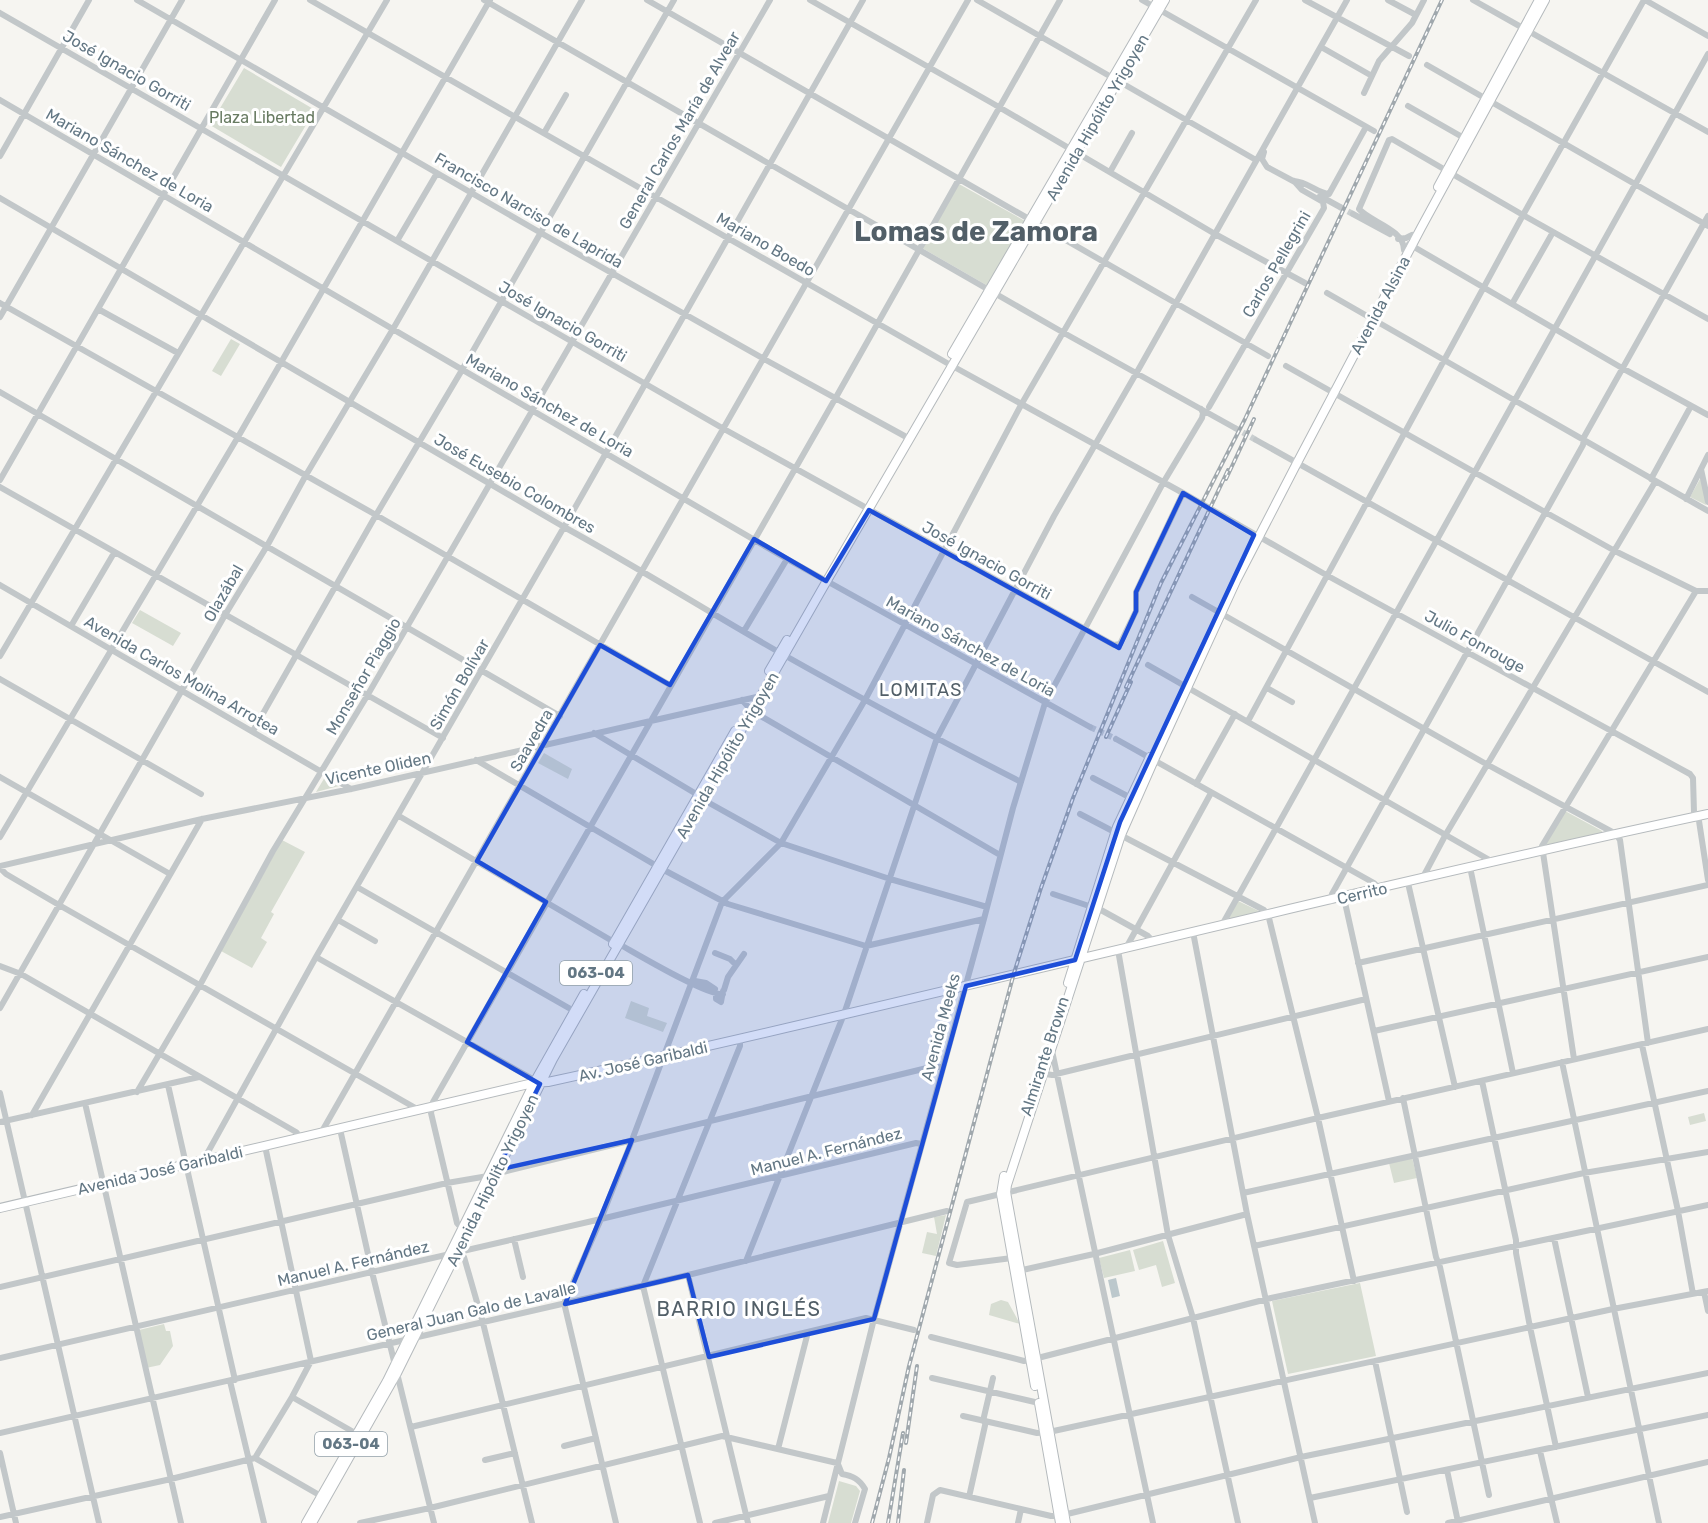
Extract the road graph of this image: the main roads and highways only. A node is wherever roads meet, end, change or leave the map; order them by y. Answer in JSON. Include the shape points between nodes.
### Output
{"nodes":[{"id":1,"x":1166,"y":0,"type":"edge"},
{"id":2,"x":1539,"y":0,"type":"edge"},
{"id":3,"x":1545,"y":0,"type":"edge"},
{"id":4,"x":1157,"y":6,"type":"edge"},
{"id":5,"x":1526,"y":30,"type":"junction"},
{"id":6,"x":1488,"y":100,"type":"junction"},
{"id":7,"x":1449,"y":173,"type":"junction"},
{"id":8,"x":1406,"y":245,"type":"junction"},
{"id":9,"x":1219,"y":612,"type":"joint"},
{"id":10,"x":1152,"y":759,"type":"junction"},
{"id":11,"x":1708,"y":814,"type":"edge"},
{"id":12,"x":1118,"y":834,"type":"junction"},
{"id":13,"x":616,"y":943,"type":"junction"},
{"id":14,"x":1078,"y":959,"type":"junction"},
{"id":15,"x":966,"y":986,"type":"joint"},
{"id":16,"x":1042,"y":1074,"type":"junction"},
{"id":17,"x":536,"y":1082,"type":"junction"},
{"id":18,"x":321,"y":1133,"type":"joint"},
{"id":19,"x":1004,"y":1193,"type":"junction"},
{"id":20,"x":0,"y":1208,"type":"edge"},
{"id":21,"x":464,"y":1231,"type":"junction"},
{"id":22,"x":1017,"y":1271,"type":"junction"},
{"id":23,"x":1033,"y":1359,"type":"junction"},
{"id":24,"x":396,"y":1369,"type":"junction"},
{"id":25,"x":1046,"y":1432,"type":"junction"},
{"id":26,"x":1062,"y":1519,"type":"edge"},
{"id":27,"x":306,"y":1523,"type":"edge"},
{"id":28,"x":312,"y":1523,"type":"edge"}],
"edges":[{"from":1,"to":4,"type":"main road","name":"Avenida Hipólito Yrigoyen","number":"063-04"},
{"from":2,"to":5,"type":"main road","name":"Avenida Alsina"},
{"from":3,"to":5,"type":"main road","name":"Avenida Alsina"},
{"from":4,"to":13,"type":"main road","name":"Avenida Hipólito Yrigoyen","number":"063-04"},
{"from":5,"to":6,"type":"main road","name":"Avenida Alsina"},
{"from":6,"to":7,"type":"main road","name":"Avenida Alsina"},
{"from":6,"to":7,"type":"main road","name":"Avenida Alsina","via":[[1464,138]]},
{"from":7,"to":8,"type":"main road","name":"Avenida Alsina"},
{"from":7,"to":8,"type":"main road","name":"Avenida Alsina"},
{"from":8,"to":9,"type":"main road","name":"Avenida Alsina"},
{"from":9,"to":10,"type":"main road","name":"Almirante Brown"},
{"from":10,"to":12,"type":"main road","name":"Almirante Brown"},
{"from":10,"to":12,"type":"main road","name":"Almirante Brown","via":[[1131,798]]},
{"from":11,"to":14,"type":"main road","name":"Cerrito"},
{"from":12,"to":14,"type":"main road","name":"Almirante Brown"},
{"from":13,"to":17,"type":"main road","name":"Avenida Hipólito Yrigoyen","number":"063-04"},
{"from":13,"to":17,"type":"main road","name":"Avenida Hipólito Yrigoyen","number":"063-04"},
{"from":14,"to":15,"type":"main road","name":"Cerrito"},
{"from":14,"to":16,"type":"main road","name":"Almirante Brown"},
{"from":14,"to":16,"type":"main road","name":"Almirante Brown"},
{"from":15,"to":17,"type":"main road","name":"Av. José Garibaldi","via":[[664,1057]]},
{"from":16,"to":19,"type":"main road","name":"Almirante Brown"},
{"from":17,"to":18,"type":"main road","name":"Av. José Garibaldi"},
{"from":17,"to":21,"type":"main road","name":"Avenida Hipólito Yrigoyen","number":"063-04"},
{"from":17,"to":21,"type":"main road","name":"Avenida Hipólito Yrigoyen","number":"063-04","via":[[497,1170]]},
{"from":18,"to":20,"type":"main road","name":"Avenida José Garibaldi"},
{"from":19,"to":22,"type":"main road","name":"Almirante Brown"},
{"from":19,"to":22,"type":"main road","name":"Almirante Brown"},
{"from":21,"to":24,"type":"main road","name":"Avenida Hipólito Yrigoyen","number":"063-04"},
{"from":22,"to":23,"type":"main road","name":"Almirante Brown"},
{"from":23,"to":25,"type":"main road","name":"Almirante Brown"},
{"from":23,"to":25,"type":"main road","name":"Almirante Brown"},
{"from":24,"to":27,"type":"main road","name":"Avenida Hipólito Yrigoyen","number":"063-04"},
{"from":24,"to":28,"type":"main road","name":"Avenida Hipólito Yrigoyen","number":"063-04"},
{"from":25,"to":26,"type":"main road","name":"Almirante Brown"}]}
